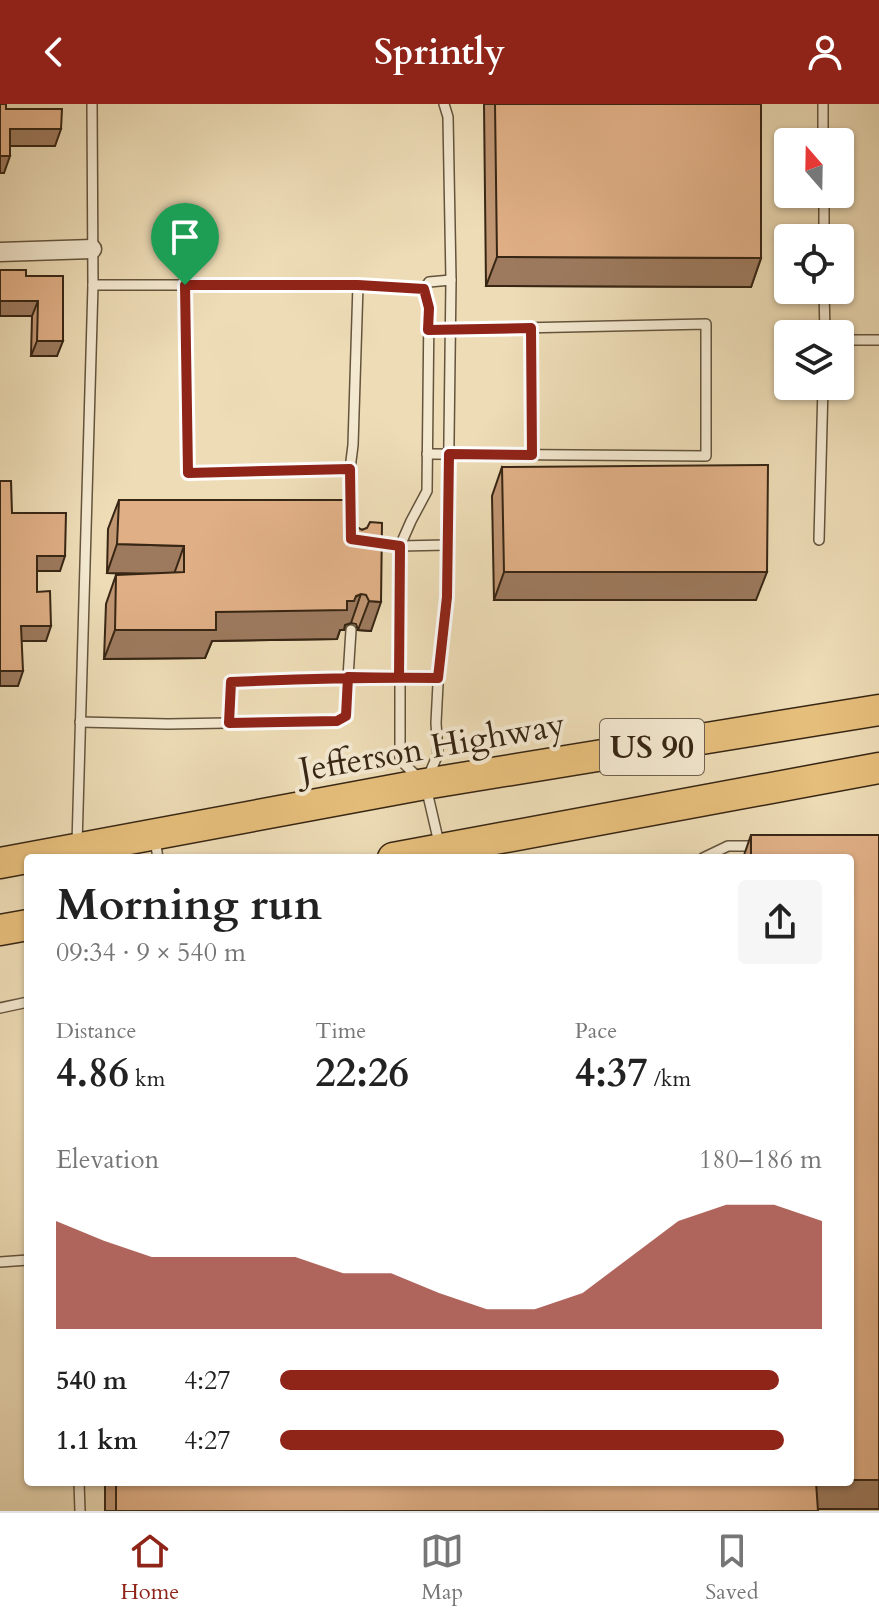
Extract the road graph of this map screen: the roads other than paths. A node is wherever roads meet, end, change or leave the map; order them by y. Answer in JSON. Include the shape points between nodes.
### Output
{"nodes":[{"id":1,"x":92,"y":104,"type":"edge"},
{"id":2,"x":444,"y":104,"type":"edge"},
{"id":3,"x":823,"y":104,"type":"edge"},
{"id":4,"x":823,"y":128,"type":"edge"},
{"id":5,"x":92,"y":249,"type":"junction"},
{"id":6,"x":0,"y":252,"type":"edge"},
{"id":7,"x":451,"y":280,"type":"junction"},
{"id":8,"x":93,"y":285,"type":"junction"},
{"id":9,"x":185,"y":285,"type":"junction"},
{"id":10,"x":358,"y":285,"type":"junction"},
{"id":11,"x":424,"y":289,"type":"junction"},
{"id":12,"x":531,"y":328,"type":"junction"},
{"id":13,"x":450,"y":329,"type":"junction"},
{"id":14,"x":428,"y":330,"type":"junction"},
{"id":15,"x":854,"y":340,"type":"edge"},
{"id":16,"x":879,"y":340,"type":"edge"},
{"id":17,"x":823,"y":400,"type":"edge"},
{"id":18,"x":427,"y":454,"type":"junction"},
{"id":19,"x":449,"y":454,"type":"junction"},
{"id":20,"x":532,"y":455,"type":"junction"},
{"id":21,"x":350,"y":469,"type":"junction"},
{"id":22,"x":819,"y":540,"type":"dead end"},
{"id":23,"x":447,"y":545,"type":"junction"},
{"id":24,"x":400,"y":546,"type":"junction"},
{"id":25,"x":351,"y":630,"type":"edge"},
{"id":26,"x":348,"y":677,"type":"junction"},
{"id":27,"x":399,"y":678,"type":"junction"},
{"id":28,"x":438,"y":678,"type":"junction"},
{"id":29,"x":879,"y":710,"type":"edge"},
{"id":30,"x":80,"y":722,"type":"junction"},
{"id":31,"x":229,"y":723,"type":"junction"},
{"id":32,"x":879,"y":768,"type":"edge"},
{"id":33,"x":425,"y":784,"type":"junction"},
{"id":34,"x":156,"y":846,"type":"edge"},
{"id":35,"x":766,"y":846,"type":"edge"},
{"id":36,"x":77,"y":848,"type":"junction"},
{"id":37,"x":441,"y":849,"type":"junction"},
{"id":38,"x":46,"y":854,"type":"edge"},
{"id":39,"x":414,"y":854,"type":"edge"},
{"id":40,"x":711,"y":854,"type":"edge"},
{"id":41,"x":24,"y":858,"type":"edge"},
{"id":42,"x":0,"y":863,"type":"edge"},
{"id":43,"x":24,"y":926,"type":"edge"},
{"id":44,"x":0,"y":930,"type":"edge"},
{"id":45,"x":24,"y":1003,"type":"edge"},
{"id":46,"x":0,"y":1008,"type":"edge"},
{"id":47,"x":24,"y":1260,"type":"edge"},
{"id":48,"x":0,"y":1262,"type":"edge"},
{"id":49,"x":79,"y":1486,"type":"edge"},
{"id":50,"x":80,"y":1511,"type":"edge"}],
"edges":[{"from":1,"to":5,"type":"lane"},
{"from":2,"to":7,"type":"lane"},
{"from":3,"to":4,"type":"lane"},
{"from":5,"to":6,"type":"street"},
{"from":5,"to":8,"type":"lane"},
{"from":7,"to":11,"type":"lane","via":[[429,282]]},
{"from":7,"to":13,"type":"lane"},
{"from":8,"to":9,"type":"lane"},
{"from":8,"to":30,"type":"lane"},
{"from":9,"to":10,"type":"lane"},
{"from":9,"to":21,"type":"lane","via":[[188,473]]},
{"from":10,"to":11,"type":"lane"},
{"from":10,"to":21,"type":"lane"},
{"from":11,"to":14,"type":"lane"},
{"from":12,"to":13,"type":"lane"},
{"from":12,"to":20,"type":"lane"},
{"from":12,"to":20,"type":"lane","via":[[706,324],[706,456]]},
{"from":13,"to":14,"type":"lane"},
{"from":13,"to":19,"type":"lane"},
{"from":14,"to":18,"type":"lane"},
{"from":15,"to":16,"type":"lane"},
{"from":17,"to":22,"type":"lane"},
{"from":18,"to":19,"type":"lane"},
{"from":18,"to":24,"type":"lane","via":[[427,491]]},
{"from":19,"to":20,"type":"lane"},
{"from":19,"to":23,"type":"lane"},
{"from":21,"to":24,"type":"lane","via":[[351,539]]},
{"from":23,"to":24,"type":"lane"},
{"from":23,"to":28,"type":"lane"},
{"from":24,"to":27,"type":"lane"},
{"from":25,"to":26,"type":"lane"},
{"from":26,"to":27,"type":"lane"},
{"from":26,"to":31,"type":"lane","via":[[346,716],[337,721]]},
{"from":26,"to":31,"type":"lane","via":[[231,682]]},
{"from":27,"to":28,"type":"lane"},
{"from":27,"to":33,"type":"lane","via":[[400,760]]},
{"from":28,"to":33,"type":"lane","via":[[438,754]]},
{"from":29,"to":33,"type":"main road","name":"Jefferson Highway","number":"US 90"},
{"from":30,"to":31,"type":"lane"},
{"from":30,"to":36,"type":"lane"},
{"from":32,"to":37,"type":"main road","number":"US 90"},
{"from":33,"to":34,"type":"main road","name":"Jefferson Highway","number":"US 90"},
{"from":33,"to":37,"type":"lane"},
{"from":34,"to":36,"type":"main road","name":"Jefferson Highway","number":"US 90"},
{"from":35,"to":40,"type":"lane","via":[[728,846]]},
{"from":36,"to":38,"type":"main road","name":"Jefferson Highway","number":"US 90"},
{"from":37,"to":39,"type":"main road","number":"US 90"},
{"from":41,"to":42,"type":"main road","name":"Jefferson Highway","number":"US 90"},
{"from":43,"to":44,"type":"main road"},
{"from":45,"to":46,"type":"lane"},
{"from":47,"to":48,"type":"lane"},
{"from":49,"to":50,"type":"lane"}]}
